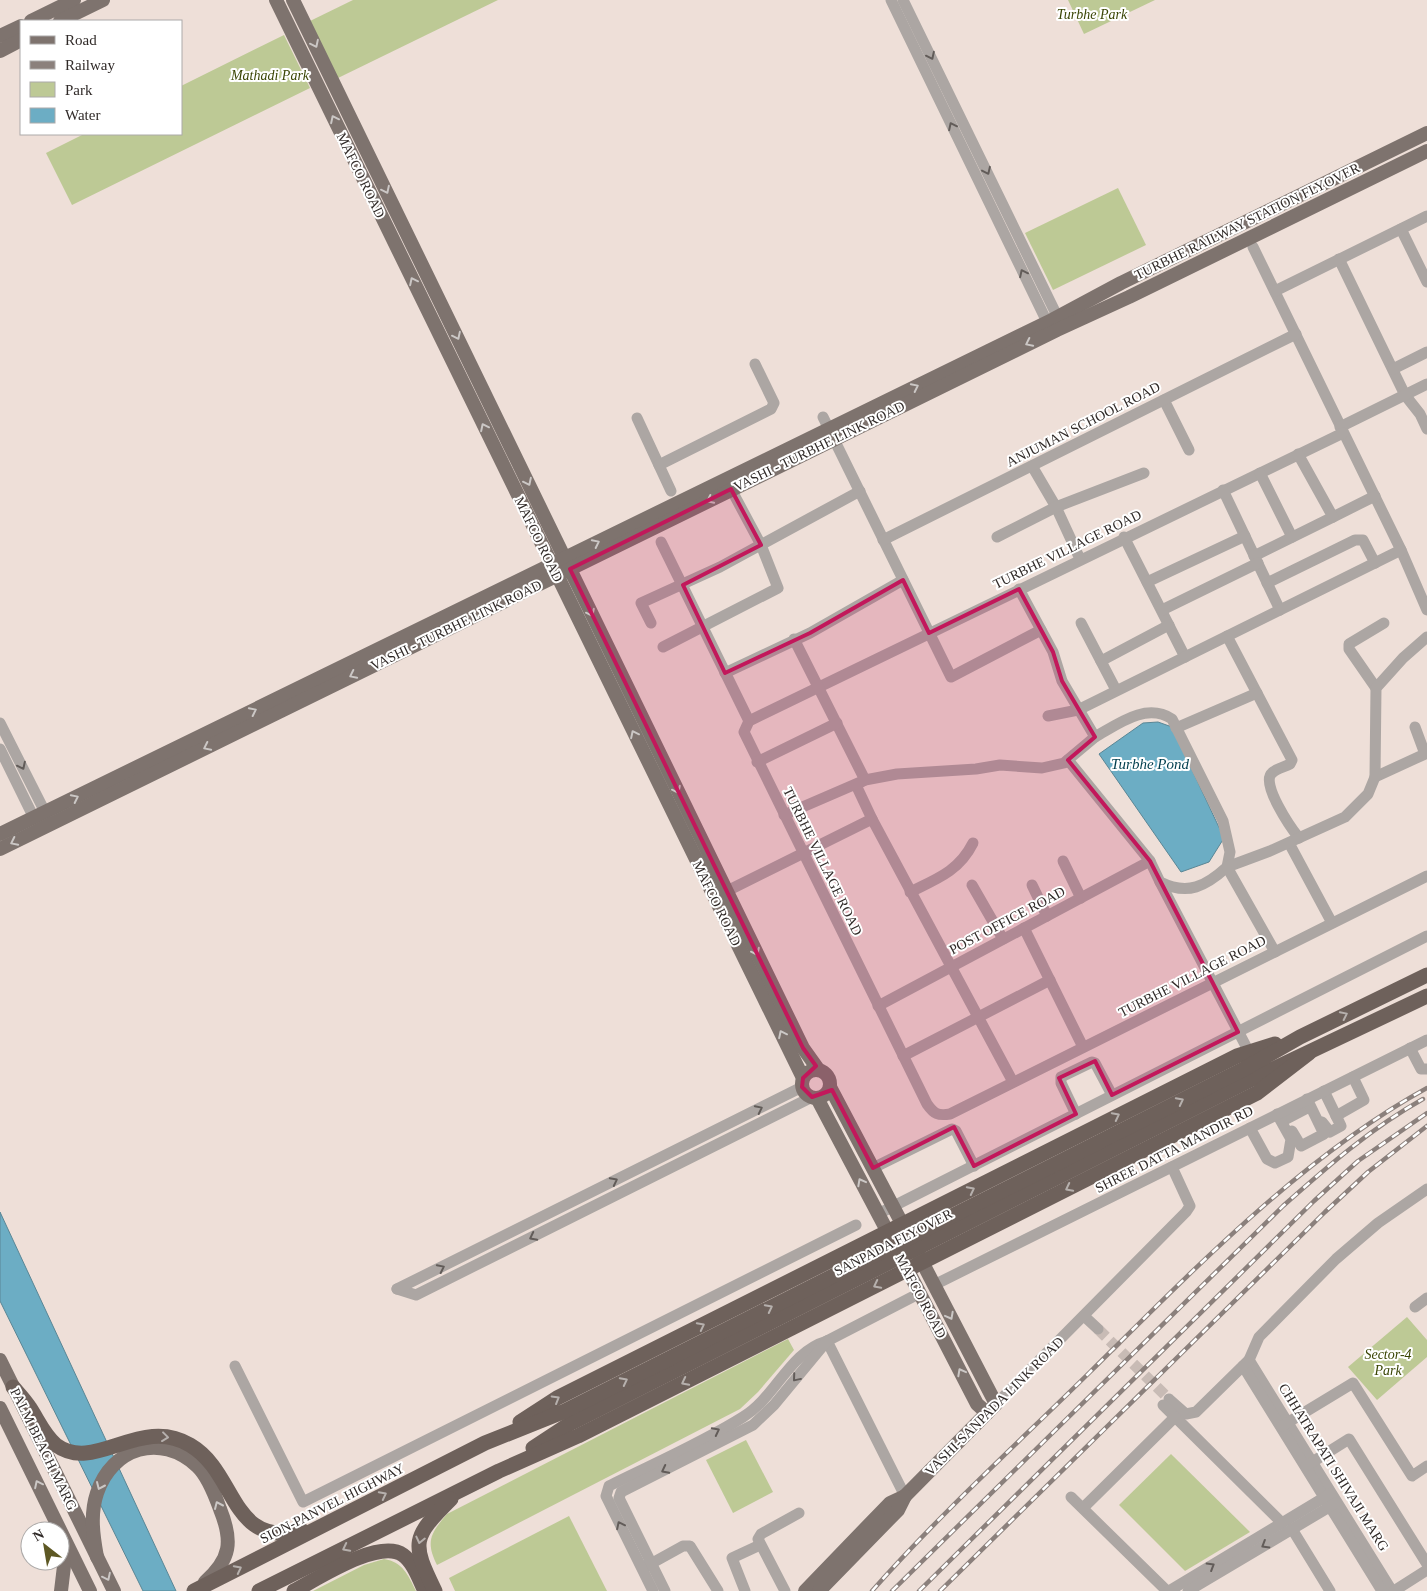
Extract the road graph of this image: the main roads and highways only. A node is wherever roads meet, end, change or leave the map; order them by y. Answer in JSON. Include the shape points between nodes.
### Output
{"nodes":[{"id":1,"x":74,"y":0,"type":"edge"},
{"id":2,"x":103,"y":0,"type":"edge"},
{"id":3,"x":276,"y":0,"type":"edge"},
{"id":4,"x":293,"y":0,"type":"edge"},
{"id":5,"x":33,"y":20,"type":"edge"},
{"id":6,"x":62,"y":20,"type":"edge"},
{"id":7,"x":20,"y":26,"type":"edge"},
{"id":8,"x":0,"y":36,"type":"edge"},
{"id":9,"x":20,"y":41,"type":"edge"},
{"id":10,"x":0,"y":51,"type":"edge"},
{"id":11,"x":1427,"y":122,"type":"edge"},
{"id":12,"x":1427,"y":133,"type":"edge"},
{"id":13,"x":1427,"y":152,"type":"edge"},
{"id":14,"x":1427,"y":162,"type":"edge"},
{"id":15,"x":1060,"y":322,"type":"junction"},
{"id":16,"x":829,"y":429,"type":"junction"},
{"id":17,"x":561,"y":567,"type":"junction"},
{"id":18,"x":41,"y":819,"type":"junction"},
{"id":19,"x":0,"y":834,"type":"edge"},
{"id":20,"x":0,"y":849,"type":"edge"},
{"id":21,"x":723,"y":900,"type":"junction"},
{"id":22,"x":1427,"y":975,"type":"edge"},
{"id":23,"x":1427,"y":996,"type":"edge"},
{"id":24,"x":1300,"y":1037,"type":"junction"},
{"id":25,"x":1309,"y":1053,"type":"junction"},
{"id":26,"x":818,"y":1070,"type":"junction"},
{"id":27,"x":1247,"y":1074,"type":"junction"},
{"id":28,"x":830,"y":1087,"type":"junction"},
{"id":29,"x":809,"y":1090,"type":"junction"},
{"id":30,"x":902,"y":1224,"type":"junction"},
{"id":31,"x":888,"y":1232,"type":"junction"},
{"id":32,"x":828,"y":1262,"type":"junction"},
{"id":33,"x":922,"y":1262,"type":"junction"},
{"id":34,"x":907,"y":1270,"type":"junction"},
{"id":35,"x":847,"y":1300,"type":"junction"},
{"id":36,"x":0,"y":1360,"type":"edge"},
{"id":37,"x":13,"y":1387,"type":"junction"},
{"id":38,"x":0,"y":1408,"type":"edge"},
{"id":39,"x":991,"y":1408,"type":"junction"},
{"id":40,"x":568,"y":1417,"type":"junction"},
{"id":41,"x":485,"y":1444,"type":"junction"},
{"id":42,"x":499,"y":1471,"type":"junction"},
{"id":43,"x":461,"y":1490,"type":"junction"},
{"id":44,"x":905,"y":1496,"type":"junction"},
{"id":45,"x":52,"y":1513,"type":"junction"},
{"id":46,"x":54,"y":1521,"type":"edge"},
{"id":47,"x":321,"y":1527,"type":"junction"},
{"id":48,"x":97,"y":1557,"type":"junction"},
{"id":49,"x":63,"y":1571,"type":"edge"},
{"id":50,"x":61,"y":1591,"type":"edge"},
{"id":51,"x":90,"y":1591,"type":"edge"},
{"id":52,"x":114,"y":1591,"type":"edge"},
{"id":53,"x":194,"y":1591,"type":"edge"},
{"id":54,"x":259,"y":1591,"type":"edge"},
{"id":55,"x":294,"y":1591,"type":"edge"},
{"id":56,"x":425,"y":1591,"type":"edge"},
{"id":57,"x":436,"y":1591,"type":"edge"},
{"id":58,"x":805,"y":1591,"type":"edge"},
{"id":59,"x":820,"y":1591,"type":"edge"}],
"edges":[{"from":1,"to":5,"type":"main road"},
{"from":2,"to":6,"type":"main road"},
{"from":17,"to":3,"type":"main road","name":"MAFCO ROAD","one_way":true},
{"from":4,"to":17,"type":"main road","name":"MAFCO ROAD","one_way":true},
{"from":7,"to":8,"type":"main road"},
{"from":9,"to":10,"type":"main road"},
{"from":11,"to":15,"type":"main road","via":[[1117,274]]},
{"from":12,"to":15,"type":"main road","name":"TURBHE RAILWAY STATION FLYOVER","via":[[1122,282]]},
{"from":13,"to":15,"type":"main road","name":"TURBHE RAILWAY STATION FLYOVER","via":[[1130,298]]},
{"from":14,"to":15,"type":"main road","via":[[1134,306]]},
{"from":15,"to":16,"type":"main road","name":"VASHI - TURBHE LINK ROAD"},
{"from":17,"to":16,"type":"main road","name":"VASHI - TURBHE LINK ROAD","one_way":true},
{"from":16,"to":17,"type":"main road","name":"VASHI - TURBHE LINK ROAD","one_way":true,"via":[[731,489]]},
{"from":17,"to":18,"type":"main road","name":"VASHI - TURBHE LINK ROAD"},
{"from":17,"to":21,"type":"main road","name":"MAFCO ROAD"},
{"from":18,"to":19,"type":"main road","name":"VASHI - TURBHE LINK ROAD"},
{"from":18,"to":20,"type":"main road","name":"VASHI - TURBHE LINK ROAD","one_way":true},
{"from":21,"to":26,"type":"main road","name":"MAFCO ROAD","one_way":true},
{"from":29,"to":21,"type":"main road","name":"MAFCO ROAD","one_way":true},
{"from":24,"to":22,"type":"highway","one_way":true},
{"from":23,"to":25,"type":"highway"},
{"from":24,"to":27,"type":"highway","name":"SANPADA FLYOVER"},
{"from":30,"to":24,"type":"highway","one_way":true,"via":[[1237,1056]]},
{"from":25,"to":27,"type":"highway","name":"SANPADA FLYOVER"},
{"from":25,"to":33,"type":"highway","one_way":true,"via":[[1257,1093]]},
{"from":26,"to":28,"type":"main road","name":"MAFCO ROAD","via":[[829,1078]]},
{"from":26,"to":29,"type":"main road","via":[[809,1071]]},
{"from":27,"to":40,"type":"highway","name":"SANPADA FLYOVER"},
{"from":28,"to":29,"type":"main road","via":[[826,1094]]},
{"from":28,"to":30,"type":"main road","name":"MAFCO ROAD"},
{"from":31,"to":29,"type":"main road","name":"MAFCO ROAD","one_way":true},
{"from":30,"to":31,"type":"highway"},
{"from":30,"to":33,"type":"main road","name":"MAFCO ROAD"},
{"from":31,"to":32,"type":"highway"},
{"from":31,"to":34,"type":"main road","name":"MAFCO ROAD"},
{"from":32,"to":35,"type":"highway"},
{"from":41,"to":32,"type":"highway","one_way":true,"via":[[558,1398]]},
{"from":33,"to":34,"type":"highway"},
{"from":33,"to":39,"type":"main road","name":"MAFCO ROAD","one_way":true},
{"from":34,"to":35,"type":"highway","one_way":true},
{"from":39,"to":34,"type":"main road","name":"MAFCO ROAD","one_way":true,"via":[[978,1404]]},
{"from":35,"to":42,"type":"highway","one_way":true,"via":[[578,1436]]},
{"from":36,"to":37,"type":"main road","name":"PALM BEACH MARG"},
{"from":37,"to":47,"type":"highway","one_way":true,"via":[[45,1432],[65,1451],[88,1454],[135,1438],[172,1437],[206,1455],[239,1510],[255,1527],[275,1534]]},
{"from":37,"to":48,"type":"main road","name":"PALM BEACH MARG"},
{"from":45,"to":38,"type":"main road","name":"PALM BEACH MARG","one_way":true},
{"from":39,"to":44,"type":"main road","name":"VASHI-SANPADA LINK ROAD"},
{"from":40,"to":41,"type":"highway","name":"SANPADA FLYOVER"},
{"from":40,"to":42,"type":"highway","name":"SANPADA FLYOVER"},
{"from":47,"to":41,"type":"highway","name":"SION-PANVEL HIGHWAY","one_way":true},
{"from":42,"to":43,"type":"highway"},
{"from":43,"to":54,"type":"highway","one_way":true},
{"from":43,"to":57,"type":"highway","one_way":true,"via":[[430,1520],[419,1541],[422,1564]]},
{"from":44,"to":58,"type":"main road","name":"VASHI-SANPADA LINK ROAD","via":[[890,1503]]},
{"from":44,"to":59,"type":"main road","name":"VASHI-SANPADA LINK ROAD","via":[[898,1510]]},
{"from":45,"to":46,"type":"main road"},
{"from":45,"to":51,"type":"main road","name":"PALM BEACH MARG"},
{"from":53,"to":47,"type":"highway","name":"SION-PANVEL HIGHWAY","one_way":true},
{"from":48,"to":52,"type":"main road","name":"PALM BEACH MARG","one_way":true},
{"from":53,"to":48,"type":"main road","one_way":true,"via":[[220,1567],[228,1551],[228,1530],[197,1466],[167,1450],[146,1448],[124,1455],[115,1461],[101,1482],[92,1514]]},
{"from":49,"to":50,"type":"main road"},
{"from":55,"to":56,"type":"highway","via":[[364,1556],[388,1550],[410,1562]]}]}
